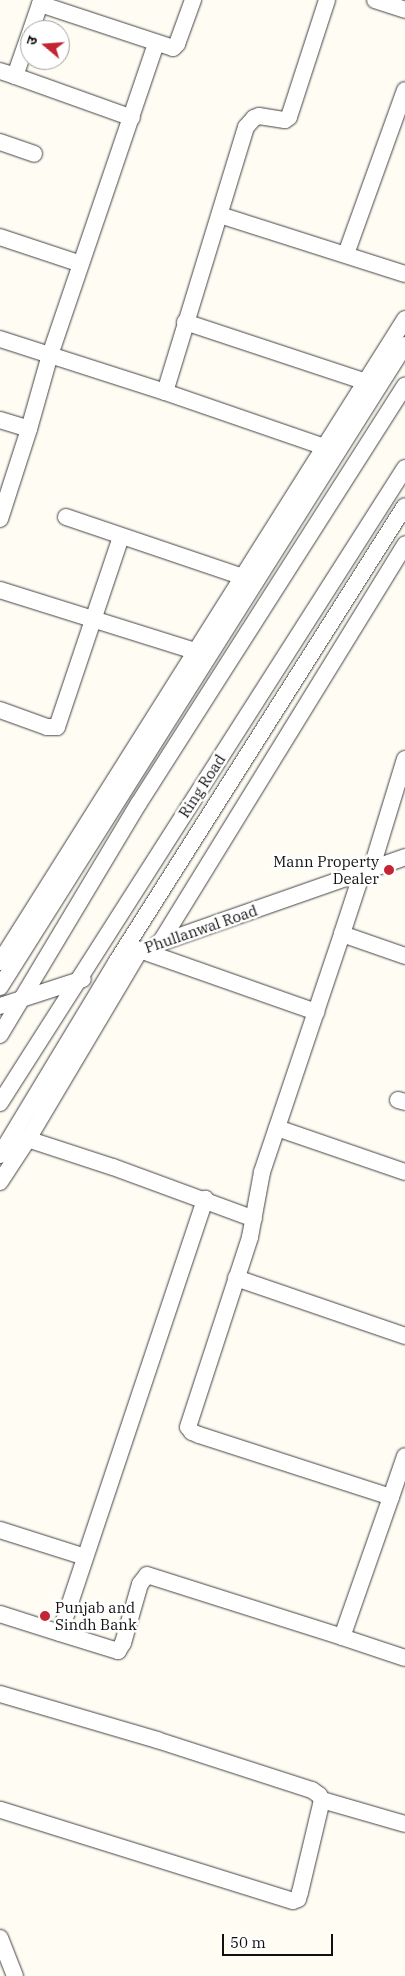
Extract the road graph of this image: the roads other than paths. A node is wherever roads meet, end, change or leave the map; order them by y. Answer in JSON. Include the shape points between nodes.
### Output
{"nodes":[{"id":1,"x":193,"y":0,"type":"edge"},
{"id":2,"x":327,"y":0,"type":"edge"},
{"id":3,"x":375,"y":0,"type":"edge"},
{"id":4,"x":34,"y":2,"type":"edge"},
{"id":5,"x":405,"y":10,"type":"edge"},
{"id":6,"x":32,"y":20,"type":"edge"},
{"id":7,"x":156,"y":44,"type":"junction"},
{"id":8,"x":20,"y":51,"type":"edge"},
{"id":9,"x":7,"y":74,"type":"edge"},
{"id":10,"x":405,"y":90,"type":"edge"},
{"id":11,"x":132,"y":118,"type":"junction"},
{"id":12,"x":0,"y":142,"type":"edge"},
{"id":13,"x":34,"y":154,"type":"dead end"},
{"id":14,"x":220,"y":215,"type":"junction"},
{"id":15,"x":0,"y":237,"type":"edge"},
{"id":16,"x":346,"y":254,"type":"junction"},
{"id":17,"x":81,"y":264,"type":"junction"},
{"id":18,"x":405,"y":274,"type":"edge"},
{"id":19,"x":405,"y":319,"type":"edge"},
{"id":20,"x":185,"y":322,"type":"junction"},
{"id":21,"x":0,"y":339,"type":"edge"},
{"id":22,"x":405,"y":345,"type":"edge"},
{"id":23,"x":50,"y":355,"type":"junction"},
{"id":24,"x":372,"y":384,"type":"junction"},
{"id":25,"x":405,"y":385,"type":"edge"},
{"id":26,"x":165,"y":392,"type":"junction"},
{"id":27,"x":0,"y":420,"type":"edge"},
{"id":28,"x":30,"y":429,"type":"junction"},
{"id":29,"x":331,"y":449,"type":"junction"},
{"id":30,"x":405,"y":468,"type":"edge"},
{"id":31,"x":405,"y":506,"type":"edge"},
{"id":32,"x":66,"y":517,"type":"dead end"},
{"id":33,"x":0,"y":519,"type":"edge"},
{"id":34,"x":121,"y":537,"type":"junction"},
{"id":35,"x":405,"y":544,"type":"edge"},
{"id":36,"x":370,"y":561,"type":"junction"},
{"id":37,"x":398,"y":570,"type":"edge"},
{"id":38,"x":243,"y":577,"type":"junction"},
{"id":39,"x":0,"y":590,"type":"edge"},
{"id":40,"x":93,"y":618,"type":"junction"},
{"id":41,"x":195,"y":651,"type":"junction"},
{"id":42,"x":0,"y":710,"type":"edge"},
{"id":43,"x":405,"y":759,"type":"edge"},
{"id":44,"x":405,"y":857,"type":"edge"},
{"id":45,"x":366,"y":871,"type":"junction"},
{"id":46,"x":342,"y":934,"type":"junction"},
{"id":47,"x":160,"y":943,"type":"junction"},
{"id":48,"x":140,"y":950,"type":"junction"},
{"id":49,"x":405,"y":956,"type":"edge"},
{"id":50,"x":117,"y":961,"type":"junction"},
{"id":51,"x":0,"y":962,"type":"edge"},
{"id":52,"x":80,"y":981,"type":"junction"},
{"id":53,"x":0,"y":987,"type":"edge"},
{"id":54,"x":23,"y":999,"type":"junction"},
{"id":55,"x":0,"y":1006,"type":"edge"},
{"id":56,"x":316,"y":1012,"type":"junction"},
{"id":57,"x":0,"y":1035,"type":"edge"},
{"id":58,"x":0,"y":1103,"type":"edge"},
{"id":59,"x":277,"y":1128,"type":"junction"},
{"id":60,"x":21,"y":1137,"type":"junction"},
{"id":61,"x":0,"y":1155,"type":"edge"},
{"id":62,"x":405,"y":1172,"type":"edge"},
{"id":63,"x":0,"y":1182,"type":"edge"},
{"id":64,"x":205,"y":1199,"type":"junction"},
{"id":65,"x":254,"y":1219,"type":"junction"},
{"id":66,"x":236,"y":1278,"type":"junction"},
{"id":67,"x":405,"y":1336,"type":"edge"},
{"id":68,"x":405,"y":1456,"type":"edge"},
{"id":69,"x":391,"y":1497,"type":"junction"},
{"id":70,"x":0,"y":1530,"type":"edge"},
{"id":71,"x":85,"y":1557,"type":"junction"},
{"id":72,"x":0,"y":1614,"type":"edge"},
{"id":73,"x":60,"y":1633,"type":"junction"},
{"id":74,"x":342,"y":1638,"type":"junction"},
{"id":75,"x":405,"y":1658,"type":"edge"},
{"id":76,"x":0,"y":1694,"type":"edge"},
{"id":77,"x":322,"y":1800,"type":"junction"},
{"id":78,"x":0,"y":1810,"type":"edge"},
{"id":79,"x":405,"y":1824,"type":"edge"},
{"id":80,"x":0,"y":1938,"type":"edge"},
{"id":81,"x":15,"y":1976,"type":"edge"}],
"edges":[{"from":1,"to":7,"type":"street","via":[[177,44],[173,48]]},
{"from":2,"to":14,"type":"street","via":[[289,116],[284,120],[259,116],[249,122]]},
{"from":3,"to":5,"type":"street"},
{"from":4,"to":6,"type":"street"},
{"from":4,"to":7,"type":"street"},
{"from":7,"to":11,"type":"street"},
{"from":8,"to":9,"type":"street"},
{"from":9,"to":11,"type":"street"},
{"from":10,"to":16,"type":"street"},
{"from":11,"to":17,"type":"street"},
{"from":12,"to":13,"type":"street"},
{"from":14,"to":16,"type":"street"},
{"from":14,"to":20,"type":"street"},
{"from":15,"to":17,"type":"street"},
{"from":16,"to":18,"type":"street"},
{"from":17,"to":23,"type":"street"},
{"from":19,"to":24,"type":"street"},
{"from":20,"to":24,"type":"street"},
{"from":20,"to":26,"type":"street"},
{"from":21,"to":23,"type":"street"},
{"from":22,"to":24,"type":"street"},
{"from":23,"to":26,"type":"street"},
{"from":23,"to":28,"type":"street"},
{"from":24,"to":29,"type":"street"},
{"from":25,"to":54,"type":"street","via":[[144,795]]},
{"from":26,"to":29,"type":"street"},
{"from":27,"to":28,"type":"street"},
{"from":28,"to":33,"type":"street"},
{"from":29,"to":38,"type":"street"},
{"from":29,"to":53,"type":"street","via":[[207,662]]},
{"from":30,"to":52,"type":"street","name":"Ring Road"},
{"from":31,"to":36,"type":"street"},
{"from":32,"to":34,"type":"street"},
{"from":34,"to":38,"type":"street"},
{"from":34,"to":40,"type":"street"},
{"from":35,"to":37,"type":"street"},
{"from":36,"to":37,"type":"street"},
{"from":36,"to":50,"type":"street"},
{"from":37,"to":47,"type":"street"},
{"from":38,"to":41,"type":"street"},
{"from":39,"to":40,"type":"street"},
{"from":40,"to":41,"type":"street"},
{"from":40,"to":42,"type":"street","via":[[57,727],[47,727]]},
{"from":41,"to":51,"type":"street"},
{"from":43,"to":45,"type":"street"},
{"from":44,"to":45,"type":"street","name":"Phullanwal Road"},
{"from":45,"to":46,"type":"street"},
{"from":45,"to":47,"type":"street","name":"Phullanwal Road"},
{"from":46,"to":49,"type":"street"},
{"from":46,"to":56,"type":"street"},
{"from":47,"to":48,"type":"street","name":"Phullanwal Road"},
{"from":48,"to":50,"type":"street","name":"Phullanwal Road"},
{"from":48,"to":56,"type":"street"},
{"from":48,"to":60,"type":"street"},
{"from":50,"to":52,"type":"street","name":"Phullanwal Road"},
{"from":50,"to":60,"type":"street"},
{"from":52,"to":54,"type":"street","name":"Phullanwal Road"},
{"from":52,"to":58,"type":"street","name":"Ring Road"},
{"from":54,"to":55,"type":"street","name":"Phullanwal Road"},
{"from":54,"to":57,"type":"street"},
{"from":56,"to":59,"type":"street"},
{"from":59,"to":62,"type":"street"},
{"from":59,"to":65,"type":"street","via":[[262,1172]]},
{"from":60,"to":61,"type":"street"},
{"from":60,"to":63,"type":"street"},
{"from":60,"to":64,"type":"street"},
{"from":64,"to":65,"type":"street"},
{"from":64,"to":71,"type":"street"},
{"from":65,"to":66,"type":"street"},
{"from":66,"to":67,"type":"street"},
{"from":66,"to":69,"type":"street","via":[[188,1427],[200,1436]]},
{"from":68,"to":69,"type":"street"},
{"from":69,"to":74,"type":"street"},
{"from":70,"to":71,"type":"street"},
{"from":71,"to":73,"type":"street"},
{"from":72,"to":73,"type":"street"},
{"from":73,"to":74,"type":"street","via":[[118,1651],[140,1584],[147,1575]]},
{"from":74,"to":75,"type":"street"},
{"from":76,"to":77,"type":"street","via":[[312,1790],[320,1794]]},
{"from":77,"to":78,"type":"street","via":[[298,1899],[293,1901]]},
{"from":77,"to":79,"type":"street"},
{"from":80,"to":81,"type":"street"}]}
